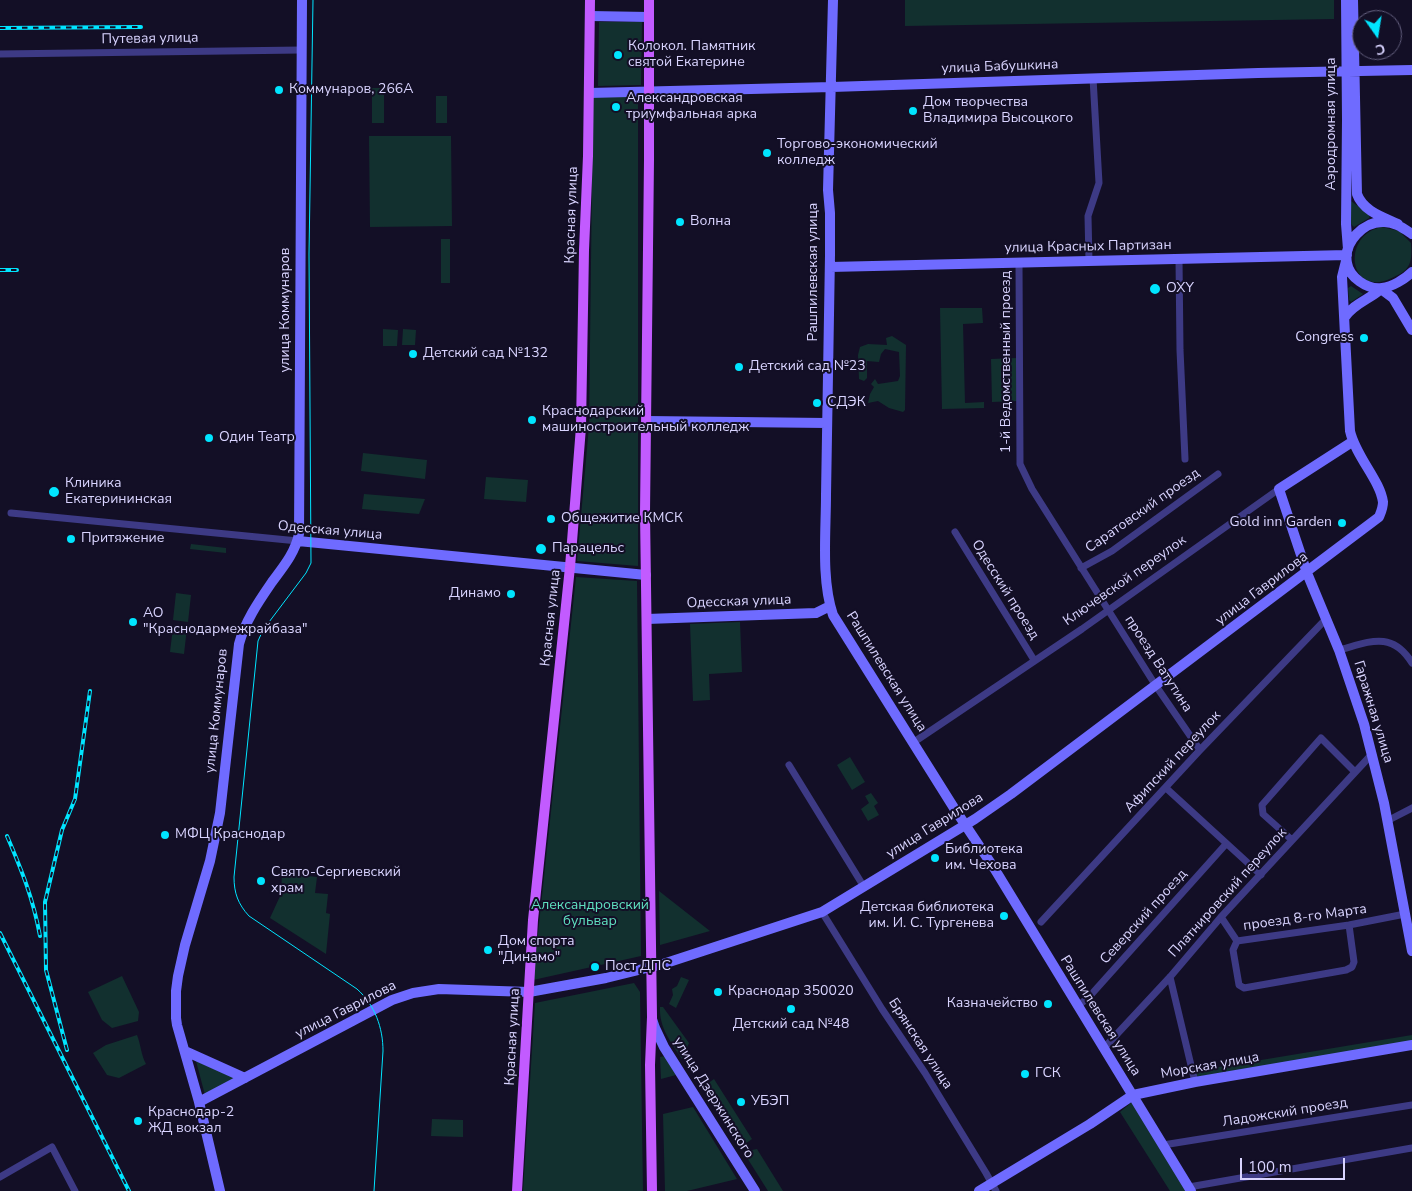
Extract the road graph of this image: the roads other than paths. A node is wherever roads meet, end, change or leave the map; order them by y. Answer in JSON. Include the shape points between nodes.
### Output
{"nodes":[{"id":1,"x":302,"y":0,"type":"edge"},
{"id":2,"x":590,"y":0,"type":"edge"},
{"id":3,"x":649,"y":0,"type":"edge"},
{"id":4,"x":833,"y":0,"type":"edge"},
{"id":5,"x":1346,"y":0,"type":"edge"},
{"id":6,"x":1354,"y":0,"type":"edge"},
{"id":7,"x":590,"y":16,"type":"junction"},
{"id":8,"x":648,"y":17,"type":"junction"},
{"id":9,"x":301,"y":50,"type":"junction"},
{"id":10,"x":0,"y":54,"type":"edge"},
{"id":11,"x":1412,"y":70,"type":"edge"},
{"id":12,"x":1351,"y":71,"type":"junction"},
{"id":13,"x":1094,"y":78,"type":"junction"},
{"id":14,"x":832,"y":88,"type":"junction"},
{"id":15,"x":648,"y":91,"type":"junction"},
{"id":16,"x":590,"y":93,"type":"junction"},
{"id":17,"x":1398,"y":224,"type":"junction"},
{"id":18,"x":1412,"y":234,"type":"edge"},
{"id":19,"x":1347,"y":255,"type":"junction"},
{"id":20,"x":1179,"y":259,"type":"junction"},
{"id":21,"x":1089,"y":261,"type":"junction"},
{"id":22,"x":1019,"y":263,"type":"junction"},
{"id":23,"x":830,"y":267,"type":"junction"},
{"id":24,"x":1411,"y":273,"type":"edge"},
{"id":25,"x":1397,"y":283,"type":"junction"},
{"id":26,"x":1381,"y":289,"type":"junction"},
{"id":27,"x":1392,"y":298,"type":"junction"},
{"id":28,"x":1345,"y":316,"type":"junction"},
{"id":29,"x":1412,"y":330,"type":"edge"},
{"id":30,"x":647,"y":421,"type":"junction"},
{"id":31,"x":827,"y":423,"type":"junction"},
{"id":32,"x":1352,"y":442,"type":"junction"},
{"id":33,"x":1185,"y":459,"type":"dead end"},
{"id":34,"x":1218,"y":474,"type":"dead end"},
{"id":35,"x":1032,"y":489,"type":"joint"},
{"id":36,"x":1279,"y":489,"type":"junction"},
{"id":37,"x":11,"y":513,"type":"dead end"},
{"id":38,"x":955,"y":532,"type":"dead end"},
{"id":39,"x":298,"y":541,"type":"junction"},
{"id":40,"x":570,"y":567,"type":"junction"},
{"id":41,"x":1081,"y":568,"type":"junction"},
{"id":42,"x":1307,"y":573,"type":"junction"},
{"id":43,"x":646,"y":575,"type":"junction"},
{"id":44,"x":830,"y":606,"type":"junction"},
{"id":45,"x":1109,"y":610,"type":"junction"},
{"id":46,"x":647,"y":619,"type":"junction"},
{"id":47,"x":1325,"y":620,"type":"junction"},
{"id":48,"x":1339,"y":650,"type":"junction"},
{"id":49,"x":1034,"y":660,"type":"junction"},
{"id":50,"x":1412,"y":663,"type":"edge"},
{"id":51,"x":1156,"y":686,"type":"junction"},
{"id":52,"x":914,"y":742,"type":"junction"},
{"id":53,"x":1200,"y":750,"type":"junction"},
{"id":54,"x":1372,"y":754,"type":"junction"},
{"id":55,"x":789,"y":766,"type":"dead end"},
{"id":56,"x":1355,"y":772,"type":"junction"},
{"id":57,"x":1166,"y":788,"type":"junction"},
{"id":58,"x":1412,"y":808,"type":"edge"},
{"id":59,"x":1387,"y":821,"type":"junction"},
{"id":60,"x":966,"y":825,"type":"junction"},
{"id":61,"x":1292,"y":840,"type":"junction"},
{"id":62,"x":1226,"y":844,"type":"junction"},
{"id":63,"x":1261,"y":875,"type":"junction"},
{"id":64,"x":864,"y":887,"type":"junction"},
{"id":65,"x":822,"y":912,"type":"junction"},
{"id":66,"x":1405,"y":914,"type":"junction"},
{"id":67,"x":1221,"y":917,"type":"junction"},
{"id":68,"x":1041,"y":922,"type":"dead end"},
{"id":69,"x":1349,"y":925,"type":"junction"},
{"id":70,"x":1237,"y":940,"type":"junction"},
{"id":71,"x":1412,"y":950,"type":"edge"},
{"id":72,"x":650,"y":968,"type":"junction"},
{"id":73,"x":629,"y":972,"type":"junction"},
{"id":74,"x":1170,"y":977,"type":"junction"},
{"id":75,"x":651,"y":984,"type":"junction"},
{"id":76,"x":530,"y":992,"type":"junction"},
{"id":77,"x":1079,"y":1005,"type":"junction"},
{"id":78,"x":652,"y":1017,"type":"junction"},
{"id":79,"x":1412,"y":1046,"type":"edge"},
{"id":80,"x":1104,"y":1048,"type":"junction"},
{"id":81,"x":185,"y":1051,"type":"junction"},
{"id":82,"x":245,"y":1078,"type":"junction"},
{"id":83,"x":1195,"y":1082,"type":"junction"},
{"id":84,"x":1133,"y":1095,"type":"junction"},
{"id":85,"x":198,"y":1102,"type":"junction"},
{"id":86,"x":1412,"y":1105,"type":"edge"},
{"id":87,"x":1163,"y":1145,"type":"junction"},
{"id":88,"x":1412,"y":1148,"type":"edge"},
{"id":89,"x":0,"y":1177,"type":"edge"},
{"id":90,"x":994,"y":1187,"type":"edge"},
{"id":91,"x":1190,"y":1189,"type":"edge"},
{"id":92,"x":75,"y":1191,"type":"edge"},
{"id":93,"x":220,"y":1191,"type":"edge"},
{"id":94,"x":517,"y":1191,"type":"edge"},
{"id":95,"x":652,"y":1191,"type":"edge"},
{"id":96,"x":755,"y":1191,"type":"edge"},
{"id":97,"x":979,"y":1191,"type":"edge"}],
"edges":[{"from":1,"to":9,"type":"street","name":"улица Коммунаров"},
{"from":2,"to":7,"type":"main road","name":"Красная улица"},
{"from":3,"to":8,"type":"main road"},
{"from":4,"to":14,"type":"street","name":"Рашпилевская улица"},
{"from":5,"to":12,"type":"street","name":"Аэродромная улица"},
{"from":6,"to":12,"type":"street","name":"Аэродромная улица"},
{"from":7,"to":8,"type":"street"},
{"from":7,"to":16,"type":"main road","name":"Красная улица"},
{"from":8,"to":15,"type":"main road"},
{"from":9,"to":10,"type":"street","name":"Путевая улица"},
{"from":9,"to":39,"type":"street","name":"улица Коммунаров"},
{"from":11,"to":12,"type":"street","name":"улица Бабушкина"},
{"from":12,"to":13,"type":"street","name":"улица Бабушкина"},
{"from":12,"to":17,"type":"street","name":"Аэродромная улица","via":[[1357,194],[1368,208]]},
{"from":12,"to":19,"type":"street","name":"Аэродромная улица"},
{"from":13,"to":14,"type":"street","name":"улица Бабушкина"},
{"from":13,"to":21,"type":"street","via":[[1099,183],[1088,216]]},
{"from":14,"to":15,"type":"street","name":"улица Бабушкина"},
{"from":14,"to":23,"type":"street","name":"Рашпилевская улица","via":[[828,190]]},
{"from":15,"to":16,"type":"street","name":"улица Бабушкина"},
{"from":15,"to":30,"type":"main road"},
{"from":16,"to":40,"type":"main road","name":"Красная улица","via":[[581,427]]},
{"from":17,"to":18,"type":"street","name":"Аэродромная улица"},
{"from":17,"to":19,"type":"street","via":[[1376,222],[1368,226],[1352,238]]},
{"from":19,"to":20,"type":"street","name":"улица Красных Партизан"},
{"from":19,"to":26,"type":"street","via":[[1351,273],[1366,285]]},
{"from":19,"to":28,"type":"street","name":"улица Гаврилова","via":[[1342,277]]},
{"from":20,"to":21,"type":"street","name":"улица Красных Партизан"},
{"from":20,"to":33,"type":"street"},
{"from":21,"to":22,"type":"street","name":"улица Красных Партизан"},
{"from":22,"to":23,"type":"street","name":"улица Красных Партизан"},
{"from":22,"to":35,"type":"street","name":"1-й Ведомственный проезд","via":[[1020,464]]},
{"from":23,"to":31,"type":"street","name":"Рашпилевская улица"},
{"from":24,"to":25,"type":"street"},
{"from":25,"to":26,"type":"street"},
{"from":25,"to":27,"type":"street"},
{"from":26,"to":27,"type":"street"},
{"from":26,"to":28,"type":"street"},
{"from":27,"to":29,"type":"street"},
{"from":28,"to":32,"type":"street","name":"улица Гаврилова"},
{"from":30,"to":31,"type":"street"},
{"from":30,"to":43,"type":"main road"},
{"from":31,"to":44,"type":"street","name":"Рашпилевская улица","via":[[826,584]]},
{"from":32,"to":36,"type":"street","name":"Ключевской переулок"},
{"from":32,"to":42,"type":"street","name":"улица Гаврилова","via":[[1380,494],[1382,510],[1370,525]]},
{"from":34,"to":41,"type":"street","name":"Саратовский проезд","via":[[1112,551]]},
{"from":35,"to":41,"type":"street","name":"проезд Ватутина"},
{"from":36,"to":42,"type":"street","name":"Гаражная улица"},
{"from":36,"to":45,"type":"street","name":"Ключевской переулок"},
{"from":37,"to":39,"type":"street","name":"Одесская улица"},
{"from":38,"to":49,"type":"street","name":"Одесский проезд"},
{"from":39,"to":40,"type":"street","name":"Одесская улица"},
{"from":39,"to":81,"type":"street","name":"улица Коммунаров","via":[[248,620],[239,644],[216,833],[185,945],[176,991],[176,1018]]},
{"from":40,"to":43,"type":"street","name":"Одесская улица"},
{"from":40,"to":76,"type":"main road","name":"Красная улица","via":[[534,920]]},
{"from":41,"to":45,"type":"street","name":"проезд Ватутина"},
{"from":42,"to":47,"type":"street","name":"Гаражная улица"},
{"from":42,"to":51,"type":"street","name":"улица Гаврилова"},
{"from":43,"to":46,"type":"main road"},
{"from":44,"to":46,"type":"street","name":"Одесская улица","via":[[816,613]]},
{"from":44,"to":52,"type":"street","name":"Рашпилевская улица"},
{"from":45,"to":49,"type":"street","name":"Ключевской переулок"},
{"from":45,"to":51,"type":"street","name":"проезд Ватутина"},
{"from":46,"to":72,"type":"main road"},
{"from":47,"to":48,"type":"street","name":"Гаражная улица"},
{"from":47,"to":53,"type":"street","name":"Афипский переулок"},
{"from":48,"to":50,"type":"street","via":[[1380,640],[1394,644]]},
{"from":48,"to":54,"type":"street","name":"Гаражная улица"},
{"from":49,"to":52,"type":"street","name":"Ключевской переулок"},
{"from":51,"to":53,"type":"street","name":"проезд Ватутина"},
{"from":51,"to":60,"type":"street","name":"улица Гаврилова"},
{"from":52,"to":60,"type":"street","name":"Рашпилевская улица"},
{"from":53,"to":57,"type":"street","name":"Афипский переулок"},
{"from":54,"to":56,"type":"street","name":"Платнировский переулок"},
{"from":54,"to":59,"type":"street","name":"Гаражная улица"},
{"from":55,"to":64,"type":"street"},
{"from":56,"to":61,"type":"street","name":"Платнировский переулок"},
{"from":56,"to":61,"type":"street","via":[[1321,738],[1262,804],[1262,814]]},
{"from":57,"to":62,"type":"street"},
{"from":57,"to":68,"type":"street","name":"Афипский переулок"},
{"from":58,"to":59,"type":"street"},
{"from":59,"to":66,"type":"street","name":"Гаражная улица"},
{"from":60,"to":64,"type":"street","name":"улица Гаврилова"},
{"from":60,"to":77,"type":"street","name":"Рашпилевская улица"},
{"from":61,"to":63,"type":"street","name":"Платнировский переулок"},
{"from":62,"to":63,"type":"street"},
{"from":62,"to":77,"type":"street","name":"Северский проезд"},
{"from":63,"to":67,"type":"street","name":"Платнировский переулок"},
{"from":64,"to":65,"type":"street","name":"улица Гаврилова"},
{"from":65,"to":72,"type":"street","name":"улица Гаврилова"},
{"from":65,"to":90,"type":"street","name":"Брянская улица"},
{"from":66,"to":69,"type":"street","name":"проезд 8-го Марта"},
{"from":66,"to":71,"type":"street","name":"Гаражная улица"},
{"from":67,"to":70,"type":"street","name":"проезд 8-го Марта"},
{"from":67,"to":74,"type":"street","name":"Платнировский переулок"},
{"from":69,"to":70,"type":"street","name":"проезд 8-го Марта"},
{"from":69,"to":70,"type":"street","via":[[1352,967],[1244,988],[1239,985],[1233,950]]},
{"from":72,"to":73,"type":"street","name":"улица Гаврилова"},
{"from":72,"to":75,"type":"main road"},
{"from":73,"to":75,"type":"street","via":[[646,978]]},
{"from":73,"to":76,"type":"street","name":"улица Гаврилова"},
{"from":74,"to":80,"type":"street","name":"Платнировский переулок"},
{"from":74,"to":83,"type":"street"},
{"from":75,"to":78,"type":"main road"},
{"from":76,"to":82,"type":"street","name":"улица Гаврилова","via":[[439,989],[413,993],[392,1000]]},
{"from":76,"to":94,"type":"main road","name":"Красная улица"},
{"from":77,"to":80,"type":"street","name":"Рашпилевская улица"},
{"from":78,"to":95,"type":"main road"},
{"from":78,"to":96,"type":"street","name":"улица Дзержинского","via":[[664,1047]]},
{"from":79,"to":83,"type":"street","name":"Морская улица"},
{"from":80,"to":84,"type":"street","name":"Рашпилевская улица"},
{"from":81,"to":82,"type":"street"},
{"from":81,"to":85,"type":"street","name":"улица Коммунаров"},
{"from":82,"to":85,"type":"street","name":"улица Гаврилова"},
{"from":83,"to":84,"type":"street","name":"Морская улица"},
{"from":84,"to":87,"type":"street","name":"Рашпилевская улица"},
{"from":84,"to":90,"type":"street","name":"Морская улица"},
{"from":85,"to":93,"type":"street","name":"улица Коммунаров"},
{"from":86,"to":87,"type":"street","name":"Ладожский проезд"},
{"from":87,"to":91,"type":"street","name":"Рашпилевская улица"},
{"from":88,"to":91,"type":"street"},
{"from":89,"to":92,"type":"street","via":[[52,1147]]},
{"from":90,"to":97,"type":"street","name":"Морская улица"}]}
